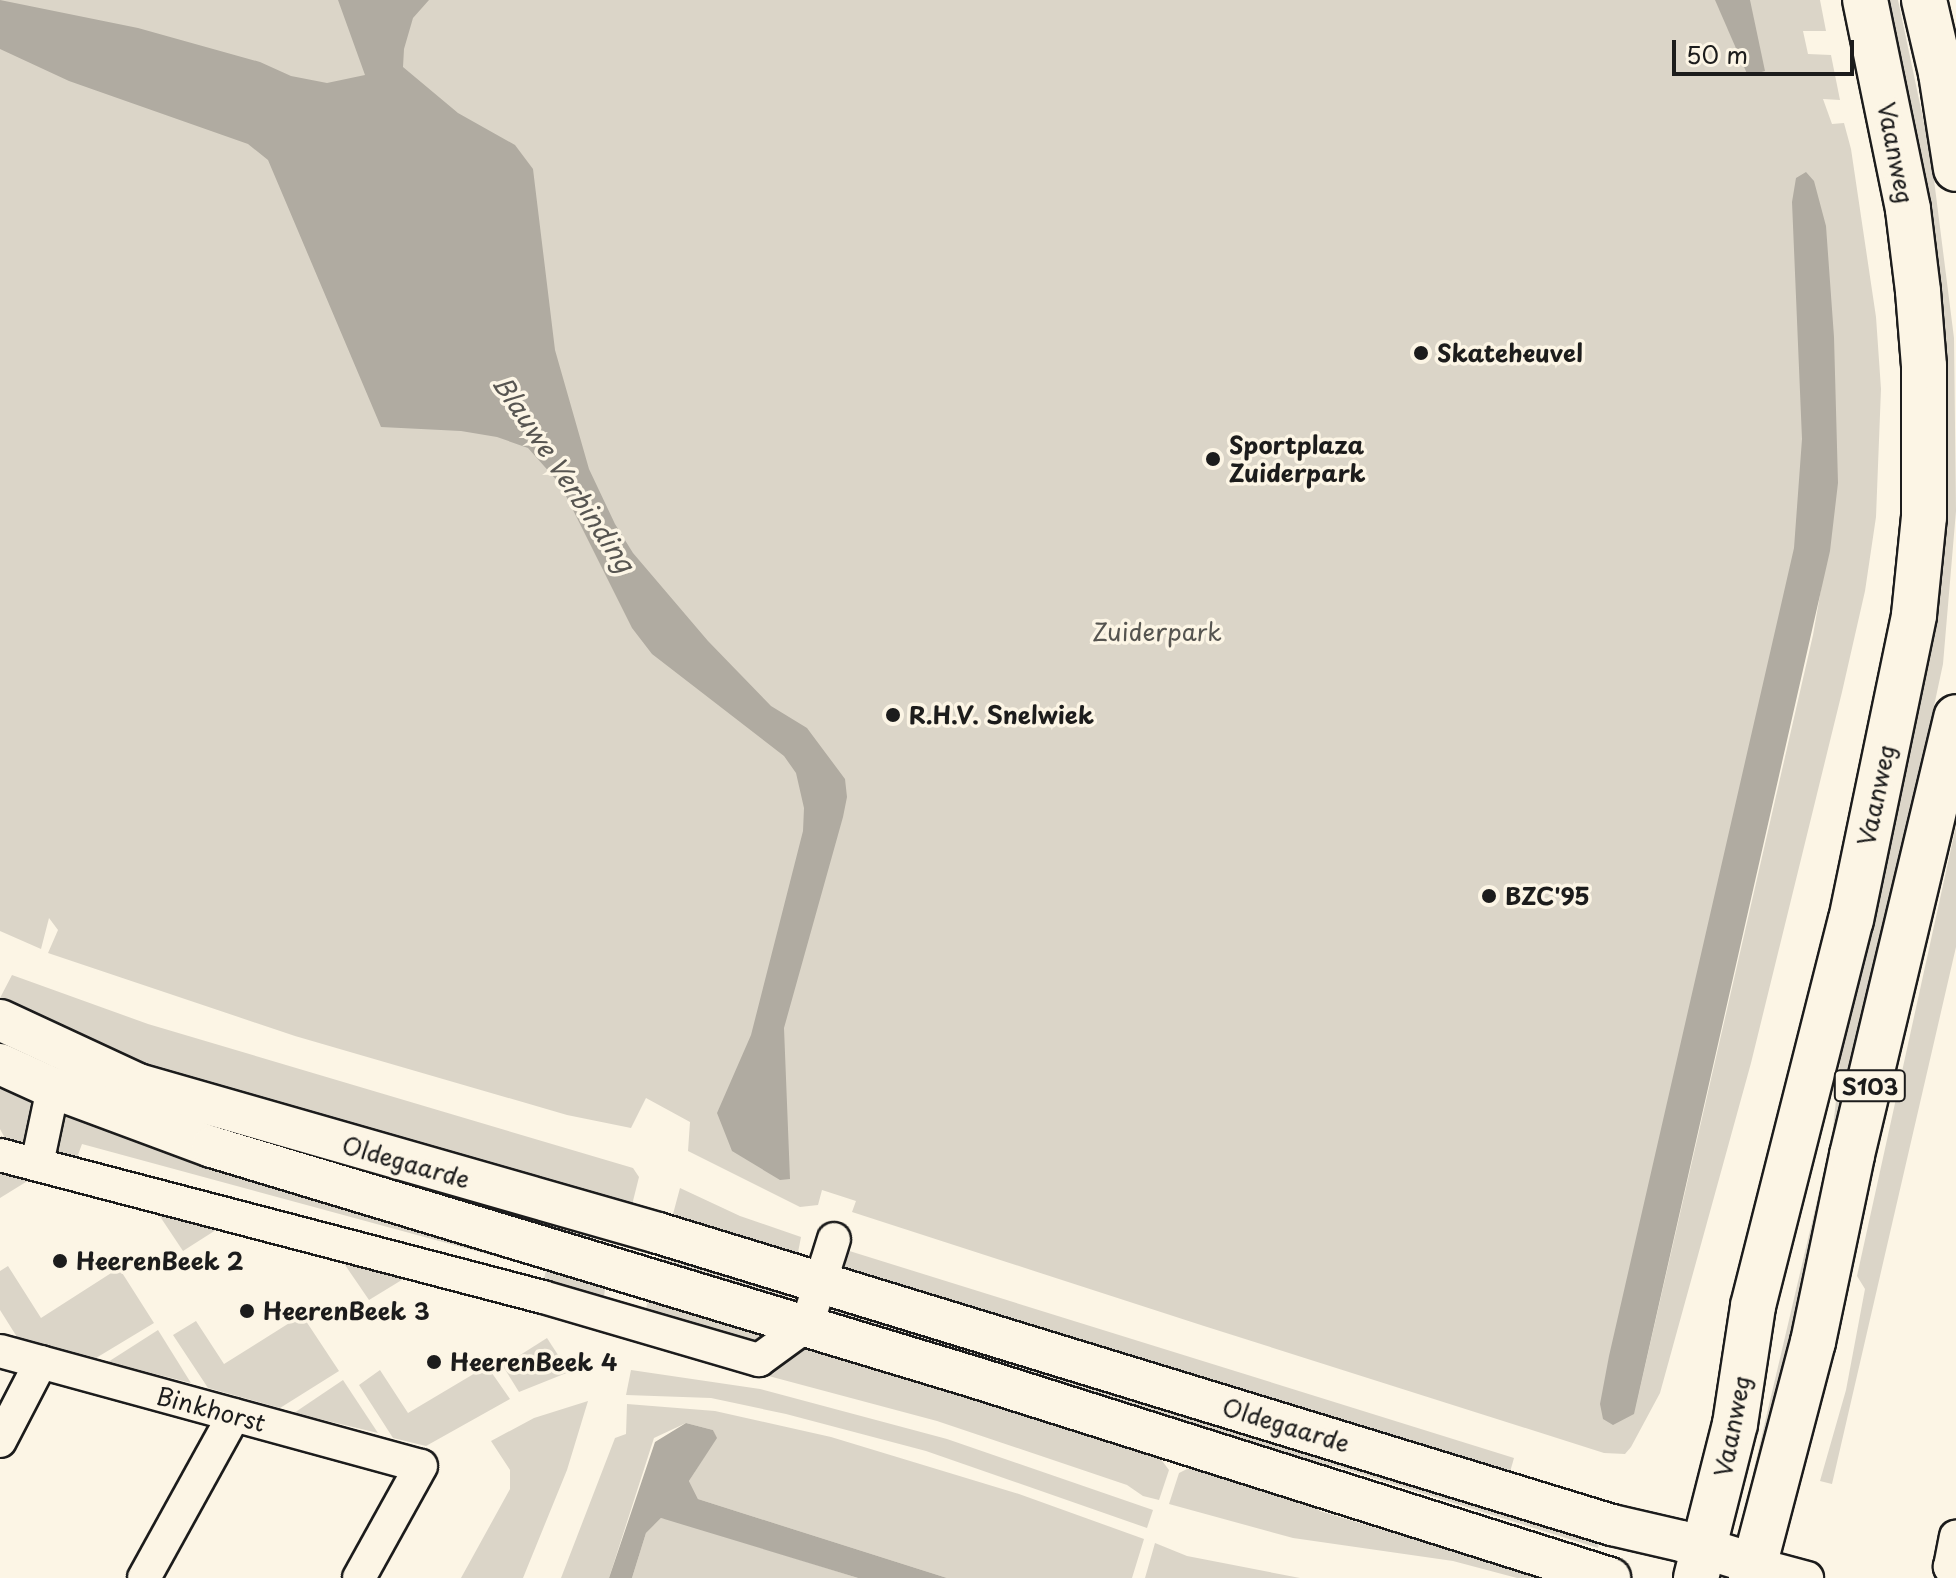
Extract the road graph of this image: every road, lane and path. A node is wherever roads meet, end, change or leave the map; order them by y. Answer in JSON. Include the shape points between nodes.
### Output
{"nodes":[{"id":1,"x":1865,"y":0,"type":"edge"},
{"id":2,"x":1924,"y":0,"type":"edge"},
{"id":3,"x":1956,"y":169,"type":"edge"},
{"id":4,"x":1956,"y":717,"type":"edge"},
{"id":5,"x":0,"y":1020,"type":"edge"},
{"id":6,"x":0,"y":1064,"type":"edge"},
{"id":7,"x":53,"y":1088,"type":"junction"},
{"id":8,"x":0,"y":1155,"type":"edge"},
{"id":9,"x":37,"y":1164,"type":"junction"},
{"id":10,"x":834,"y":1239,"type":"dead end"},
{"id":11,"x":819,"y":1282,"type":"junction"},
{"id":12,"x":807,"y":1325,"type":"junction"},
{"id":13,"x":0,"y":1351,"type":"edge"},
{"id":14,"x":41,"y":1362,"type":"junction"},
{"id":15,"x":234,"y":1415,"type":"junction"},
{"id":16,"x":0,"y":1441,"type":"edge"},
{"id":17,"x":1694,"y":1556,"type":"edge"},
{"id":18,"x":1753,"y":1571,"type":"edge"},
{"id":19,"x":144,"y":1578,"type":"edge"},
{"id":20,"x":359,"y":1578,"type":"edge"},
{"id":21,"x":1610,"y":1578,"type":"edge"},
{"id":22,"x":1807,"y":1578,"type":"edge"}],
"edges":[{"from":1,"to":17,"type":"highway","name":"Vaanweg","number":"S103","via":[[1908,209],[1924,366],[1924,517],[1914,615],[1851,920],[1753,1306],[1710,1421]]},
{"from":2,"to":3,"type":"highway"},
{"from":4,"to":18,"type":"highway","number":"S103","via":[[1813,1342]]},
{"from":5,"to":11,"type":"main road","name":"Oldegaarde","via":[[138,1084]]},
{"from":6,"to":7,"type":"main road","name":"Oldegaarde"},
{"from":7,"to":9,"type":"street"},
{"from":7,"to":12,"type":"main road","name":"Oldegaarde","via":[[212,1147]]},
{"from":8,"to":9,"type":"street"},
{"from":9,"to":12,"type":"street","via":[[584,1308],[759,1360]]},
{"from":10,"to":11,"type":"street"},
{"from":11,"to":12,"type":"street"},
{"from":11,"to":17,"type":"main road","name":"Oldegaarde","via":[[1583,1516]]},
{"from":12,"to":21,"type":"main road","name":"Oldegaarde"},
{"from":13,"to":14,"type":"street","name":"Binkhorst"},
{"from":14,"to":15,"type":"street","name":"Binkhorst"},
{"from":14,"to":16,"type":"street"},
{"from":15,"to":19,"type":"street"},
{"from":15,"to":20,"type":"street","name":"Binkhorst","via":[[421,1466]]},
{"from":17,"to":18,"type":"main road","name":"Oldegaarde"},
{"from":18,"to":22,"type":"street"}]}
